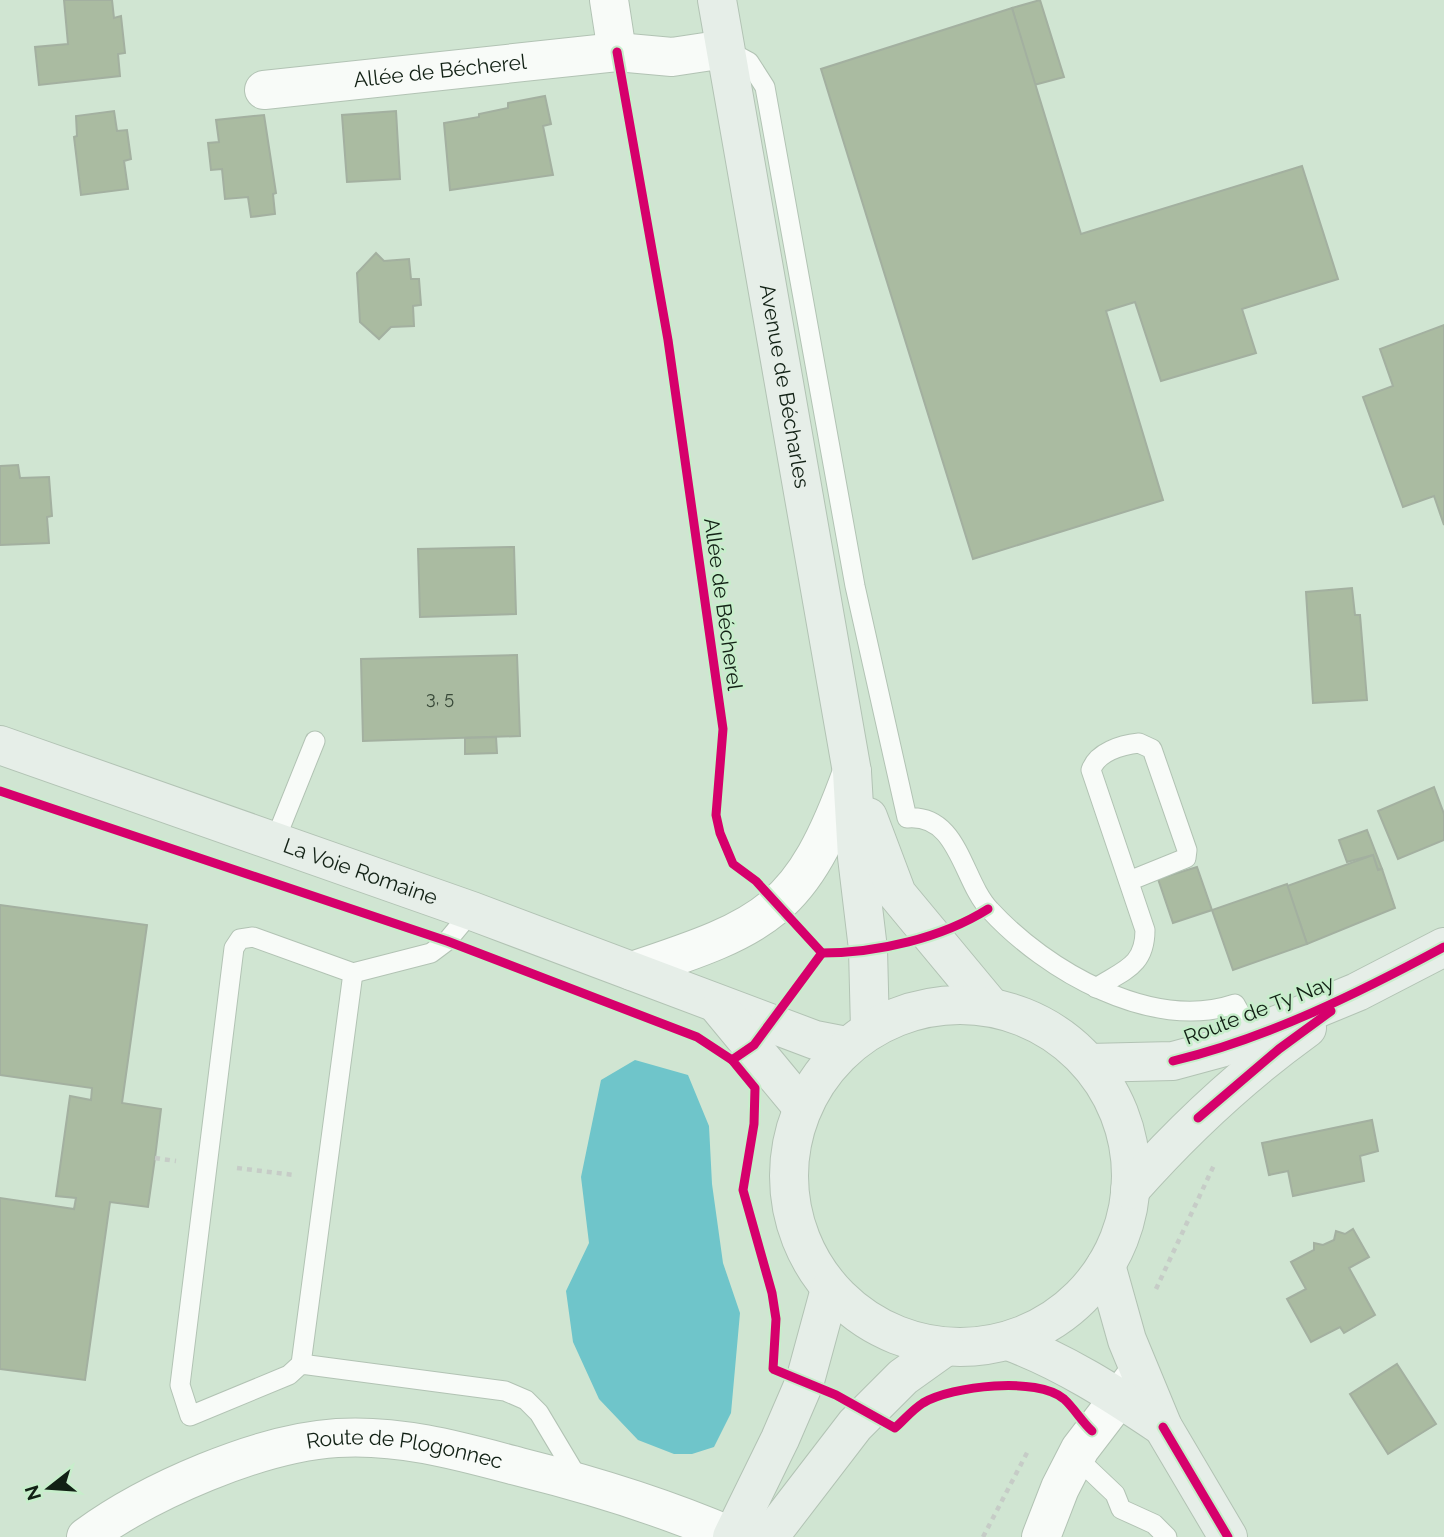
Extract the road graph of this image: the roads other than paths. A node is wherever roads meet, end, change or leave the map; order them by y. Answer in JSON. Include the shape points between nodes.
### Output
{"nodes":[{"id":1,"x":609,"y":0,"type":"edge"},
{"id":2,"x":717,"y":0,"type":"edge"},
{"id":3,"x":725,"y":50,"type":"junction"},
{"id":4,"x":617,"y":52,"type":"junction"},
{"id":5,"x":264,"y":90,"type":"dead end"},
{"id":6,"x":315,"y":741,"type":"dead end"},
{"id":7,"x":0,"y":745,"type":"edge"},
{"id":8,"x":852,"y":772,"type":"junction"},
{"id":9,"x":274,"y":843,"type":"junction"},
{"id":10,"x":1129,"y":881,"type":"junction"},
{"id":11,"x":472,"y":911,"type":"junction"},
{"id":12,"x":1444,"y":947,"type":"edge"},
{"id":13,"x":632,"y":971,"type":"junction"},
{"id":14,"x":354,"y":973,"type":"junction"},
{"id":15,"x":1096,"y":988,"type":"junction"},
{"id":16,"x":1357,"y":992,"type":"junction"},
{"id":17,"x":716,"y":1004,"type":"junction"},
{"id":18,"x":990,"y":1006,"type":"junction"},
{"id":19,"x":1253,"y":1035,"type":"junction"},
{"id":20,"x":858,"y":1037,"type":"junction"},
{"id":21,"x":1088,"y":1063,"type":"junction"},
{"id":22,"x":802,"y":1107,"type":"junction"},
{"id":23,"x":1130,"y":1189,"type":"junction"},
{"id":24,"x":1106,"y":1265,"type":"junction"},
{"id":25,"x":830,"y":1289,"type":"junction"},
{"id":26,"x":1007,"y":1341,"type":"junction"},
{"id":27,"x":944,"y":1347,"type":"junction"},
{"id":28,"x":301,"y":1364,"type":"junction"},
{"id":29,"x":1130,"y":1385,"type":"junction"},
{"id":30,"x":1076,"y":1457,"type":"junction"},
{"id":31,"x":582,"y":1484,"type":"junction"},
{"id":32,"x":86,"y":1537,"type":"edge"},
{"id":33,"x":732,"y":1537,"type":"edge"},
{"id":34,"x":769,"y":1537,"type":"edge"},
{"id":35,"x":1041,"y":1537,"type":"edge"},
{"id":36,"x":1167,"y":1537,"type":"edge"},
{"id":37,"x":1228,"y":1537,"type":"edge"}],
"edges":[{"from":1,"to":4,"type":"street"},
{"from":2,"to":3,"type":"main road","name":"Avenue de Bécharles"},
{"from":3,"to":4,"type":"street","name":"Allée de Bécherel","via":[[672,57]]},
{"from":3,"to":8,"type":"main road","name":"Avenue de Bécharles"},
{"from":3,"to":15,"type":"lane","via":[[749,62],[765,87],[855,586],[907,818],[920,817],[940,826],[988,909],[1038,951]]},
{"from":4,"to":5,"type":"street","name":"Allée de Bécherel"},
{"from":6,"to":9,"type":"lane"},
{"from":7,"to":9,"type":"main road","name":"La Voie Romaine"},
{"from":8,"to":13,"type":"street","via":[[824,845],[778,905],[717,943]]},
{"from":8,"to":18,"type":"main road","name":"Avenue de Bécharles","via":[[897,894]]},
{"from":8,"to":20,"type":"main road","name":"Avenue de Bécharles","via":[[856,857],[869,949]]},
{"from":9,"to":11,"type":"main road","name":"La Voie Romaine"},
{"from":10,"to":10,"type":"lane","via":[[1186,858],[1187,850],[1152,749],[1139,743],[1101,755],[1091,770]]},
{"from":10,"to":15,"type":"lane","via":[[1145,930],[1145,949],[1136,962]]},
{"from":11,"to":13,"type":"main road","name":"La Voie Romaine"},
{"from":11,"to":14,"type":"lane","via":[[431,953]]},
{"from":12,"to":16,"type":"main road","name":"Route de Ty Nay"},
{"from":13,"to":17,"type":"main road","name":"La Voie Romaine"},
{"from":14,"to":28,"type":"lane"},
{"from":14,"to":28,"type":"lane","via":[[253,937],[240,939],[234,947],[180,1385],[190,1416],[289,1374]]},
{"from":15,"to":19,"type":"lane","via":[[1177,1013],[1215,1011],[1235,1004]]},
{"from":16,"to":19,"type":"main road","name":"Route de Ty Nay"},
{"from":16,"to":23,"type":"main road","name":"Route de Ty Nay","via":[[1241,1079]]},
{"from":17,"to":20,"type":"main road","name":"La Voie Romaine","via":[[815,1040]]},
{"from":17,"to":22,"type":"main road"},
{"from":18,"to":20,"type":"main road","via":[[949,1004],[921,1009]]},
{"from":18,"to":21,"type":"main road","via":[[1038,1023]]},
{"from":19,"to":21,"type":"main road","name":"Route de Ty Nay","via":[[1172,1060]]},
{"from":20,"to":22,"type":"main road","via":[[821,1074]]},
{"from":21,"to":23,"type":"main road","via":[[1114,1101],[1128,1144]]},
{"from":22,"to":25,"type":"main road","via":[[789,1154],[790,1202],[804,1248]]},
{"from":23,"to":24,"type":"main road","via":[[1126,1216]]},
{"from":24,"to":26,"type":"main road","via":[[1064,1312]]},
{"from":24,"to":29,"type":"main road"},
{"from":25,"to":27,"type":"main road","via":[[863,1318],[902,1338]]},
{"from":25,"to":33,"type":"main road","name":"Route de Plogonnec","via":[[805,1381]]},
{"from":26,"to":27,"type":"main road"},
{"from":26,"to":29,"type":"main road"},
{"from":27,"to":34,"type":"main road","via":[[903,1377],[855,1425]]},
{"from":28,"to":31,"type":"lane","via":[[505,1391],[526,1400],[539,1413]]},
{"from":29,"to":30,"type":"street"},
{"from":29,"to":37,"type":"main road","via":[[1163,1427]]},
{"from":30,"to":35,"type":"street"},
{"from":30,"to":36,"type":"lane","via":[[1109,1487],[1121,1509],[1154,1524]]},
{"from":31,"to":32,"type":"street","name":"Route de Plogonnec","via":[[435,1445],[334,1438],[248,1457],[191,1479],[122,1513]]},
{"from":31,"to":33,"type":"street","name":"Route de Plogonnec"}]}
